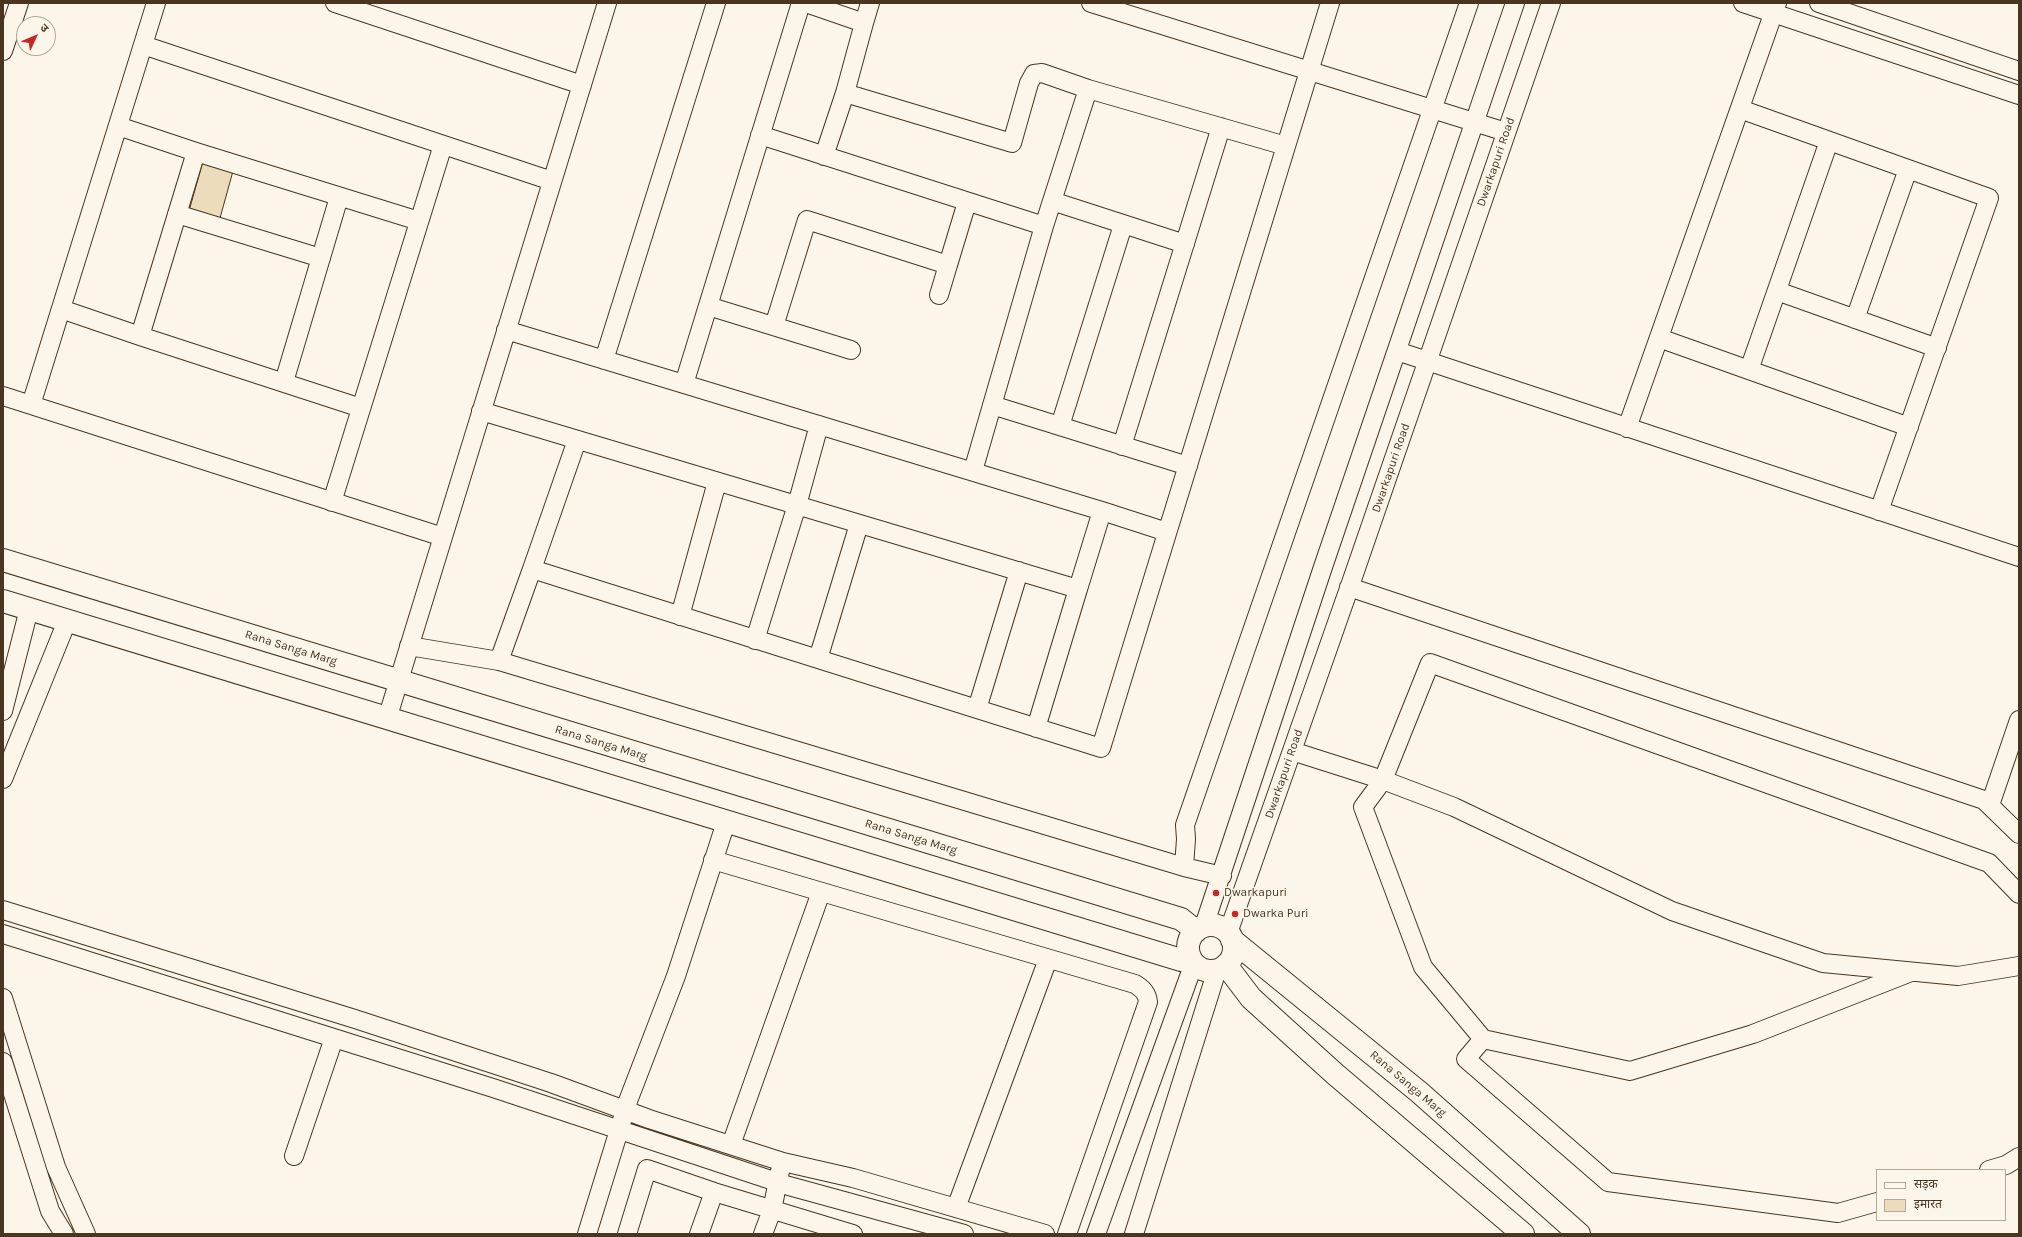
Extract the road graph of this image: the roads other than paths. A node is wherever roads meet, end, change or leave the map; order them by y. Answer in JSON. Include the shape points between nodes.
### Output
{"nodes":[{"id":1,"x":19,"y":3,"type":"edge"},
{"id":2,"x":156,"y":3,"type":"edge"},
{"id":3,"x":335,"y":3,"type":"edge"},
{"id":4,"x":607,"y":3,"type":"edge"},
{"id":5,"x":716,"y":3,"type":"edge"},
{"id":6,"x":801,"y":3,"type":"edge"},
{"id":7,"x":806,"y":3,"type":"edge"},
{"id":8,"x":870,"y":3,"type":"edge"},
{"id":9,"x":1090,"y":3,"type":"edge"},
{"id":10,"x":1330,"y":3,"type":"edge"},
{"id":11,"x":1469,"y":3,"type":"edge"},
{"id":12,"x":1516,"y":3,"type":"edge"},
{"id":13,"x":1551,"y":3,"type":"edge"},
{"id":14,"x":1743,"y":3,"type":"edge"},
{"id":15,"x":1819,"y":3,"type":"edge"},
{"id":16,"x":1117,"y":7,"type":"edge"},
{"id":17,"x":1775,"y":8,"type":"edge"},
{"id":18,"x":864,"y":22,"type":"junction"},
{"id":19,"x":143,"y":45,"type":"junction"},
{"id":20,"x":3,"y":52,"type":"edge"},
{"id":21,"x":1309,"y":71,"type":"junction"},
{"id":22,"x":2019,"y":71,"type":"edge"},
{"id":23,"x":582,"y":84,"type":"junction"},
{"id":24,"x":1088,"y":89,"type":"junction"},
{"id":25,"x":845,"y":93,"type":"junction"},
{"id":26,"x":2019,"y":95,"type":"edge"},
{"id":27,"x":1740,"y":109,"type":"junction"},
{"id":28,"x":1433,"y":110,"type":"junction"},
{"id":29,"x":1475,"y":123,"type":"junction"},
{"id":30,"x":118,"y":126,"type":"junction"},
{"id":31,"x":1221,"y":127,"type":"junction"},
{"id":32,"x":1506,"y":132,"type":"junction"},
{"id":33,"x":760,"y":136,"type":"junction"},
{"id":34,"x":1830,"y":141,"type":"junction"},
{"id":35,"x":443,"y":145,"type":"junction"},
{"id":36,"x":1286,"y":146,"type":"junction"},
{"id":37,"x":196,"y":152,"type":"junction"},
{"id":38,"x":824,"y":156,"type":"junction"},
{"id":39,"x":1908,"y":169,"type":"junction"},
{"id":40,"x":552,"y":181,"type":"junction"},
{"id":41,"x":339,"y":197,"type":"junction"},
{"id":42,"x":967,"y":202,"type":"junction"},
{"id":43,"x":1052,"y":202,"type":"junction"},
{"id":44,"x":177,"y":214,"type":"junction"},
{"id":45,"x":419,"y":221,"type":"junction"},
{"id":46,"x":1123,"y":225,"type":"junction"},
{"id":47,"x":1044,"y":226,"type":"junction"},
{"id":48,"x":1185,"y":244,"type":"junction"},
{"id":49,"x":320,"y":258,"type":"junction"},
{"id":50,"x":948,"y":265,"type":"junction"},
{"id":51,"x":1777,"y":291,"type":"junction"},
{"id":52,"x":939,"y":295,"type":"dead end"},
{"id":53,"x":708,"y":306,"type":"junction"},
{"id":54,"x":61,"y":309,"type":"junction"},
{"id":55,"x":1855,"y":319,"type":"junction"},
{"id":56,"x":774,"y":326,"type":"junction"},
{"id":57,"x":506,"y":330,"type":"junction"},
{"id":58,"x":140,"y":336,"type":"junction"},
{"id":59,"x":1659,"y":338,"type":"junction"},
{"id":60,"x":1937,"y":348,"type":"junction"},
{"id":61,"x":851,"y":350,"type":"dead end"},
{"id":62,"x":1397,"y":351,"type":"junction"},
{"id":63,"x":604,"y":360,"type":"junction"},
{"id":64,"x":1427,"y":362,"type":"junction"},
{"id":65,"x":1749,"y":370,"type":"junction"},
{"id":66,"x":284,"y":382,"type":"junction"},
{"id":67,"x":684,"y":384,"type":"junction"},
{"id":68,"x":3,"y":396,"type":"edge"},
{"id":69,"x":31,"y":405,"type":"junction"},
{"id":70,"x":992,"y":405,"type":"junction"},
{"id":71,"x":361,"y":408,"type":"junction"},
{"id":72,"x":481,"y":412,"type":"junction"},
{"id":73,"x":818,"y":424,"type":"junction"},
{"id":74,"x":1060,"y":426,"type":"junction"},
{"id":75,"x":1909,"y":427,"type":"junction"},
{"id":76,"x":1627,"y":428,"type":"junction"},
{"id":77,"x":577,"y":440,"type":"junction"},
{"id":78,"x":1122,"y":446,"type":"junction"},
{"id":79,"x":1188,"y":466,"type":"junction"},
{"id":80,"x":973,"y":471,"type":"junction"},
{"id":81,"x":717,"y":482,"type":"junction"},
{"id":82,"x":332,"y":502,"type":"junction"},
{"id":83,"x":797,"y":505,"type":"junction"},
{"id":84,"x":1102,"y":510,"type":"junction"},
{"id":85,"x":1880,"y":511,"type":"junction"},
{"id":86,"x":859,"y":524,"type":"junction"},
{"id":87,"x":1167,"y":532,"type":"junction"},
{"id":88,"x":443,"y":537,"type":"junction"},
{"id":89,"x":2019,"y":557,"type":"edge"},
{"id":90,"x":3,"y":560,"type":"edge"},
{"id":91,"x":532,"y":569,"type":"junction"},
{"id":92,"x":1019,"y":571,"type":"junction"},
{"id":93,"x":1350,"y":587,"type":"junction"},
{"id":94,"x":1078,"y":589,"type":"junction"},
{"id":95,"x":3,"y":601,"type":"edge"},
{"id":96,"x":29,"y":609,"type":"junction"},
{"id":97,"x":680,"y":616,"type":"junction"},
{"id":98,"x":67,"y":621,"type":"junction"},
{"id":99,"x":755,"y":640,"type":"junction"},
{"id":100,"x":409,"y":646,"type":"junction"},
{"id":101,"x":818,"y":659,"type":"junction"},
{"id":102,"x":499,"y":661,"type":"junction"},
{"id":103,"x":399,"y":681,"type":"junction"},
{"id":104,"x":977,"y":709,"type":"junction"},
{"id":105,"x":3,"y":712,"type":"edge"},
{"id":106,"x":387,"y":719,"type":"junction"},
{"id":107,"x":2019,"y":723,"type":"edge"},
{"id":108,"x":1036,"y":728,"type":"junction"},
{"id":109,"x":1292,"y":750,"type":"junction"},
{"id":110,"x":3,"y":778,"type":"edge"},
{"id":111,"x":1383,"y":780,"type":"junction"},
{"id":112,"x":1990,"y":805,"type":"junction"},
{"id":113,"x":726,"y":822,"type":"junction"},
{"id":114,"x":2019,"y":834,"type":"edge"},
{"id":115,"x":713,"y":860,"type":"junction"},
{"id":116,"x":1184,"y":867,"type":"junction"},
{"id":117,"x":1222,"y":876,"type":"junction"},
{"id":118,"x":821,"y":892,"type":"junction"},
{"id":119,"x":2019,"y":894,"type":"edge"},
{"id":120,"x":3,"y":910,"type":"edge"},
{"id":121,"x":1200,"y":929,"type":"junction"},
{"id":122,"x":3,"y":934,"type":"edge"},
{"id":123,"x":1230,"y":936,"type":"junction"},
{"id":124,"x":1048,"y":959,"type":"junction"},
{"id":125,"x":1192,"y":960,"type":"junction"},
{"id":126,"x":2019,"y":966,"type":"edge"},
{"id":127,"x":1222,"y":968,"type":"junction"},
{"id":128,"x":1914,"y":971,"type":"junction"},
{"id":129,"x":3,"y":998,"type":"edge"},
{"id":130,"x":334,"y":1038,"type":"junction"},
{"id":131,"x":1483,"y":1039,"type":"junction"},
{"id":132,"x":3,"y":1062,"type":"edge"},
{"id":133,"x":626,"y":1110,"type":"junction"},
{"id":134,"x":620,"y":1130,"type":"junction"},
{"id":135,"x":731,"y":1146,"type":"junction"},
{"id":136,"x":294,"y":1156,"type":"dead end"},
{"id":137,"x":2019,"y":1157,"type":"edge"},
{"id":138,"x":783,"y":1162,"type":"junction"},
{"id":139,"x":1992,"y":1169,"type":"edge"},
{"id":140,"x":778,"y":1182,"type":"junction"},
{"id":141,"x":714,"y":1192,"type":"junction"},
{"id":142,"x":1876,"y":1202,"type":"edge"},
{"id":143,"x":956,"y":1208,"type":"junction"},
{"id":144,"x":772,"y":1210,"type":"junction"},
{"id":145,"x":64,"y":1234,"type":"edge"},
{"id":146,"x":86,"y":1234,"type":"edge"},
{"id":147,"x":587,"y":1234,"type":"edge"},
{"id":148,"x":627,"y":1234,"type":"edge"},
{"id":149,"x":699,"y":1234,"type":"edge"},
{"id":150,"x":763,"y":1234,"type":"edge"},
{"id":151,"x":853,"y":1234,"type":"edge"},
{"id":152,"x":964,"y":1234,"type":"edge"},
{"id":153,"x":1045,"y":1234,"type":"edge"},
{"id":154,"x":1067,"y":1234,"type":"edge"},
{"id":155,"x":1096,"y":1234,"type":"edge"},
{"id":156,"x":1134,"y":1234,"type":"edge"},
{"id":157,"x":1522,"y":1234,"type":"edge"},
{"id":158,"x":1579,"y":1234,"type":"edge"}],
"edges":[{"from":1,"to":20,"type":"street"},
{"from":2,"to":19,"type":"street"},
{"from":3,"to":23,"type":"street"},
{"from":4,"to":23,"type":"street"},
{"from":5,"to":63,"type":"street"},
{"from":6,"to":33,"type":"street"},
{"from":7,"to":18,"type":"street"},
{"from":8,"to":18,"type":"street"},
{"from":9,"to":16,"type":"street"},
{"from":10,"to":21,"type":"street"},
{"from":11,"to":28,"type":"street"},
{"from":12,"to":29,"type":"street"},
{"from":13,"to":32,"type":"street","name":"Dwarkapuri Road"},
{"from":14,"to":17,"type":"street"},
{"from":15,"to":22,"type":"street"},
{"from":16,"to":21,"type":"street"},
{"from":17,"to":26,"type":"street"},
{"from":17,"to":27,"type":"street"},
{"from":18,"to":25,"type":"street"},
{"from":19,"to":30,"type":"street"},
{"from":19,"to":35,"type":"street"},
{"from":21,"to":28,"type":"street"},
{"from":21,"to":36,"type":"street"},
{"from":23,"to":40,"type":"street"},
{"from":24,"to":25,"type":"street","via":[[1042,73],[1034,74],[1029,83],[1012,143]]},
{"from":24,"to":31,"type":"street"},
{"from":24,"to":43,"type":"street"},
{"from":25,"to":38,"type":"street"},
{"from":27,"to":34,"type":"street"},
{"from":27,"to":59,"type":"street"},
{"from":28,"to":29,"type":"street"},
{"from":28,"to":116,"type":"street","via":[[1185,825]]},
{"from":29,"to":32,"type":"street"},
{"from":29,"to":62,"type":"street"},
{"from":30,"to":37,"type":"street"},
{"from":30,"to":54,"type":"street"},
{"from":31,"to":36,"type":"street"},
{"from":31,"to":48,"type":"street"},
{"from":32,"to":64,"type":"street","name":"Dwarkapuri Road"},
{"from":33,"to":38,"type":"street"},
{"from":33,"to":53,"type":"street"},
{"from":34,"to":39,"type":"street"},
{"from":34,"to":51,"type":"street"},
{"from":35,"to":40,"type":"street"},
{"from":35,"to":45,"type":"street"},
{"from":36,"to":79,"type":"street"},
{"from":37,"to":41,"type":"street"},
{"from":37,"to":44,"type":"street"},
{"from":38,"to":42,"type":"street"},
{"from":39,"to":55,"type":"street"},
{"from":39,"to":60,"type":"street","via":[[1990,198]]},
{"from":40,"to":57,"type":"street"},
{"from":41,"to":45,"type":"street"},
{"from":41,"to":49,"type":"street"},
{"from":42,"to":47,"type":"street"},
{"from":42,"to":50,"type":"street"},
{"from":43,"to":46,"type":"street"},
{"from":43,"to":47,"type":"street"},
{"from":44,"to":49,"type":"street"},
{"from":44,"to":58,"type":"street"},
{"from":45,"to":71,"type":"street"},
{"from":46,"to":48,"type":"street"},
{"from":46,"to":74,"type":"street"},
{"from":47,"to":70,"type":"street"},
{"from":48,"to":78,"type":"street"},
{"from":49,"to":66,"type":"street"},
{"from":50,"to":52,"type":"street"},
{"from":50,"to":56,"type":"street","via":[[807,220]]},
{"from":51,"to":55,"type":"street"},
{"from":51,"to":65,"type":"street"},
{"from":53,"to":56,"type":"street"},
{"from":53,"to":67,"type":"street"},
{"from":54,"to":58,"type":"street"},
{"from":54,"to":69,"type":"street"},
{"from":55,"to":60,"type":"street"},
{"from":56,"to":61,"type":"street"},
{"from":57,"to":63,"type":"street"},
{"from":57,"to":72,"type":"street"},
{"from":58,"to":66,"type":"street"},
{"from":59,"to":65,"type":"street"},
{"from":59,"to":76,"type":"street"},
{"from":60,"to":75,"type":"street"},
{"from":62,"to":64,"type":"street"},
{"from":62,"to":117,"type":"street"},
{"from":63,"to":67,"type":"street"},
{"from":64,"to":76,"type":"street"},
{"from":64,"to":93,"type":"street","name":"Dwarkapuri Road"},
{"from":65,"to":75,"type":"street"},
{"from":66,"to":71,"type":"street"},
{"from":67,"to":73,"type":"street"},
{"from":68,"to":69,"type":"street"},
{"from":69,"to":82,"type":"street"},
{"from":70,"to":74,"type":"street"},
{"from":70,"to":80,"type":"street"},
{"from":71,"to":82,"type":"street"},
{"from":72,"to":77,"type":"street"},
{"from":72,"to":88,"type":"street"},
{"from":73,"to":80,"type":"street"},
{"from":73,"to":83,"type":"street"},
{"from":74,"to":78,"type":"street"},
{"from":75,"to":85,"type":"street"},
{"from":76,"to":85,"type":"street"},
{"from":77,"to":81,"type":"street"},
{"from":77,"to":91,"type":"street"},
{"from":78,"to":79,"type":"street"},
{"from":79,"to":87,"type":"street"},
{"from":80,"to":84,"type":"street"},
{"from":81,"to":83,"type":"street"},
{"from":81,"to":97,"type":"street"},
{"from":82,"to":88,"type":"street"},
{"from":83,"to":86,"type":"street"},
{"from":83,"to":99,"type":"street"},
{"from":84,"to":87,"type":"street"},
{"from":84,"to":94,"type":"street"},
{"from":85,"to":89,"type":"street"},
{"from":86,"to":92,"type":"street"},
{"from":86,"to":101,"type":"street"},
{"from":87,"to":108,"type":"street","via":[[1101,748]]},
{"from":88,"to":100,"type":"street"},
{"from":90,"to":103,"type":"main road","name":"Rana Sanga Marg"},
{"from":91,"to":97,"type":"street"},
{"from":91,"to":102,"type":"street"},
{"from":92,"to":94,"type":"street"},
{"from":92,"to":104,"type":"street"},
{"from":93,"to":109,"type":"street","name":"Dwarkapuri Road"},
{"from":93,"to":112,"type":"street","via":[[1966,793]]},
{"from":94,"to":108,"type":"street"},
{"from":95,"to":96,"type":"main road"},
{"from":96,"to":98,"type":"main road"},
{"from":96,"to":105,"type":"street"},
{"from":97,"to":99,"type":"street"},
{"from":98,"to":106,"type":"main road"},
{"from":98,"to":110,"type":"street"},
{"from":99,"to":101,"type":"street"},
{"from":100,"to":102,"type":"street"},
{"from":100,"to":103,"type":"street"},
{"from":101,"to":104,"type":"street"},
{"from":102,"to":116,"type":"street"},
{"from":103,"to":106,"type":"street"},
{"from":103,"to":121,"type":"main road","name":"Rana Sanga Marg","via":[[1181,919]]},
{"from":104,"to":108,"type":"street"},
{"from":106,"to":113,"type":"main road"},
{"from":107,"to":112,"type":"street"},
{"from":109,"to":111,"type":"street"},
{"from":109,"to":123,"type":"street","name":"Dwarkapuri Road"},
{"from":111,"to":119,"type":"street","via":[[1430,663],[1989,863]]},
{"from":111,"to":128,"type":"street","via":[[1454,807],[1672,911],[1823,963]]},
{"from":111,"to":131,"type":"street","via":[[1363,807],[1423,967]]},
{"from":112,"to":114,"type":"street"},
{"from":113,"to":115,"type":"street"},
{"from":113,"to":125,"type":"main road","via":[[1181,960]]},
{"from":115,"to":118,"type":"street"},
{"from":115,"to":133,"type":"street","via":[[676,976]]},
{"from":116,"to":117,"type":"street"},
{"from":117,"to":121,"type":"street"},
{"from":118,"to":124,"type":"street"},
{"from":118,"to":135,"type":"street"},
{"from":120,"to":133,"type":"street","via":[[551,1082]]},
{"from":121,"to":123,"type":"main road","via":[[1217,926]]},
{"from":121,"to":125,"type":"main road","via":[[1189,943]]},
{"from":122,"to":130,"type":"street"},
{"from":123,"to":127,"type":"main road","via":[[1233,954]]},
{"from":123,"to":158,"type":"main road","name":"Rana Sanga Marg","via":[[1419,1092]]},
{"from":124,"to":143,"type":"street"},
{"from":124,"to":154,"type":"street","via":[[1135,984],[1142,988],[1148,1002]]},
{"from":125,"to":127,"type":"main road","via":[[1204,970]]},
{"from":125,"to":155,"type":"street"},
{"from":126,"to":128,"type":"street","via":[[1958,976]]},
{"from":127,"to":156,"type":"street"},
{"from":127,"to":157,"type":"main road","via":[[1251,998],[1335,1074]]},
{"from":128,"to":131,"type":"street","via":[[1753,1034],[1630,1071]]},
{"from":129,"to":146,"type":"street","via":[[56,1167]]},
{"from":130,"to":134,"type":"street"},
{"from":130,"to":136,"type":"street"},
{"from":131,"to":142,"type":"street","via":[[1466,1059],[1608,1182],[1838,1213]]},
{"from":132,"to":145,"type":"street","via":[[50,1210]]},
{"from":133,"to":134,"type":"street"},
{"from":133,"to":135,"type":"street"},
{"from":134,"to":140,"type":"street"},
{"from":134,"to":147,"type":"street"},
{"from":135,"to":138,"type":"street"},
{"from":137,"to":139,"type":"street"},
{"from":138,"to":140,"type":"street"},
{"from":138,"to":143,"type":"street","via":[[853,1178]]},
{"from":140,"to":144,"type":"street"},
{"from":140,"to":152,"type":"street"},
{"from":141,"to":144,"type":"street"},
{"from":141,"to":148,"type":"street","via":[[647,1169]]},
{"from":141,"to":149,"type":"street"},
{"from":143,"to":153,"type":"street"},
{"from":144,"to":150,"type":"street"},
{"from":144,"to":151,"type":"street"}]}
